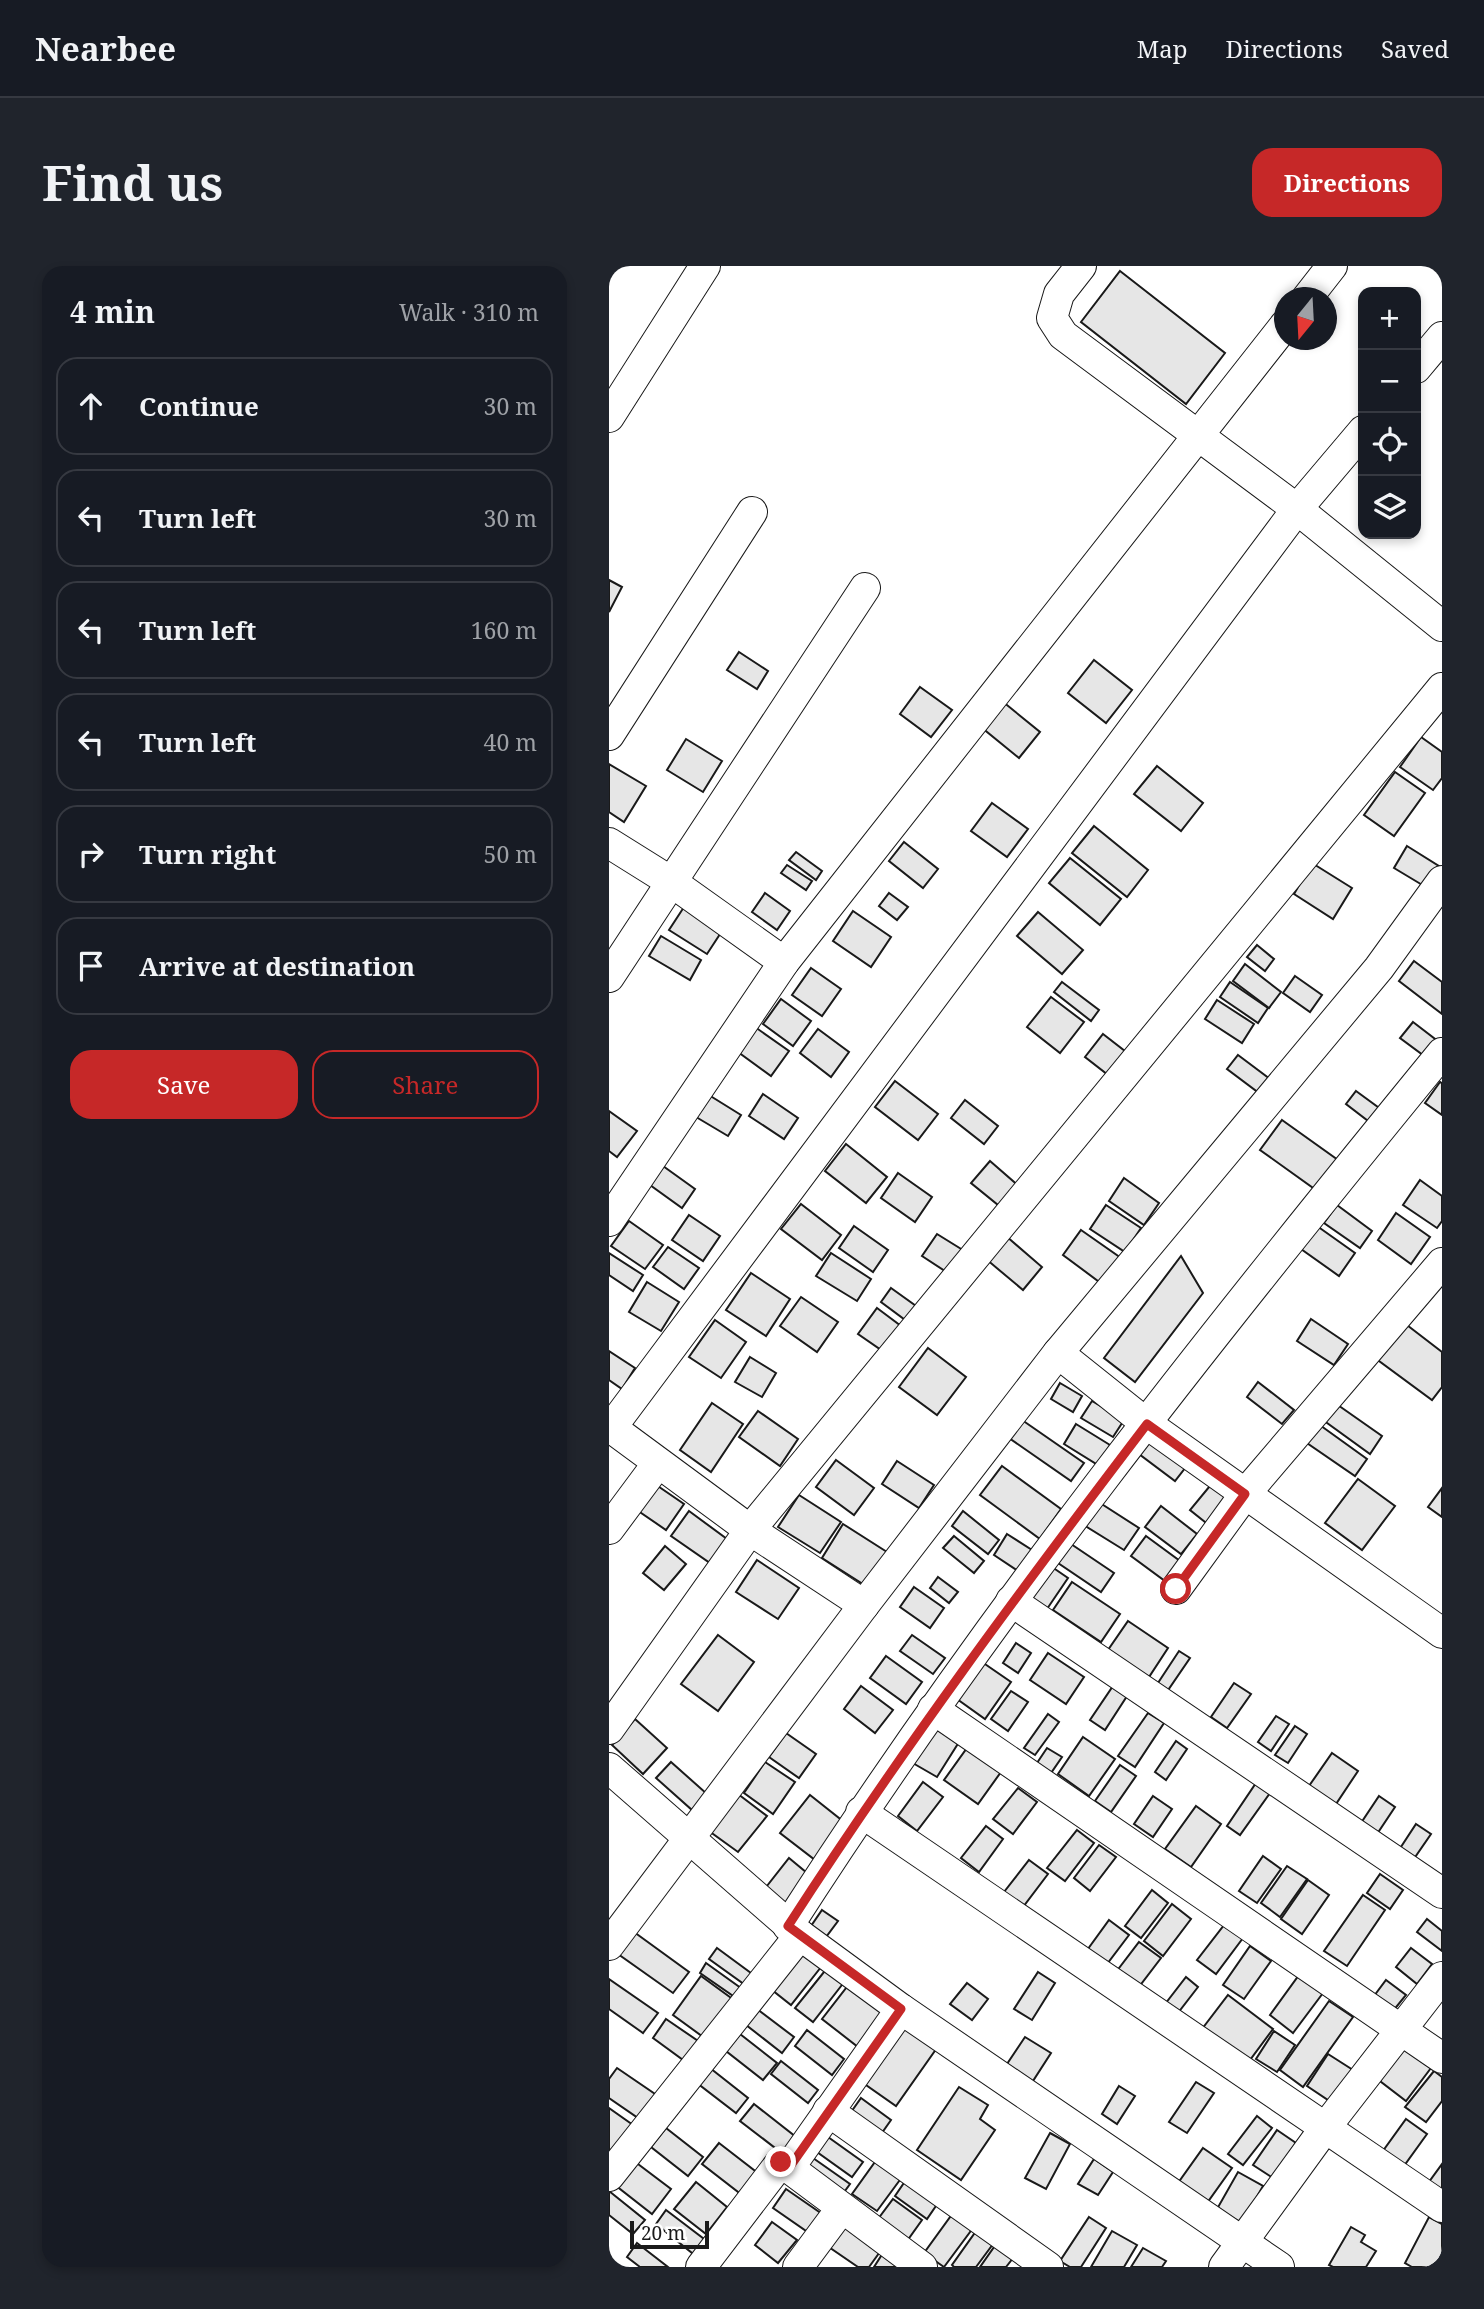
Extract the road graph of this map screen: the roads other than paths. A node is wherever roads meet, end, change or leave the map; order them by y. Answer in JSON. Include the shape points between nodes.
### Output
{"nodes":[{"id":1,"x":705,"y":266,"type":"edge"},
{"id":2,"x":1081,"y":266,"type":"edge"},
{"id":3,"x":1332,"y":266,"type":"edge"},
{"id":4,"x":1316,"y":287,"type":"edge"},
{"id":5,"x":1442,"y":337,"type":"edge"},
{"id":6,"x":1274,"y":338,"type":"edge"},
{"id":7,"x":1421,"y":362,"type":"edge"},
{"id":8,"x":609,"y":416,"type":"edge"},
{"id":9,"x":1197,"y":433,"type":"junction"},
{"id":10,"x":1358,"y":437,"type":"edge"},
{"id":11,"x":1297,"y":509,"type":"junction"},
{"id":12,"x":751,"y":512,"type":"dead end"},
{"id":13,"x":865,"y":588,"type":"dead end"},
{"id":14,"x":1442,"y":626,"type":"edge"},
{"id":15,"x":1442,"y":688,"type":"edge"},
{"id":16,"x":609,"y":735,"type":"edge"},
{"id":17,"x":609,"y":843,"type":"edge"},
{"id":18,"x":1442,"y":881,"type":"edge"},
{"id":19,"x":673,"y":883,"type":"junction"},
{"id":20,"x":784,"y":962,"type":"junction"},
{"id":21,"x":609,"y":977,"type":"edge"},
{"id":22,"x":1442,"y":1053,"type":"edge"},
{"id":23,"x":609,"y":1222,"type":"edge"},
{"id":24,"x":1442,"y":1263,"type":"edge"},
{"id":25,"x":1058,"y":1353,"type":"junction"},
{"id":26,"x":1147,"y":1424,"type":"junction"},
{"id":27,"x":610,"y":1427,"type":"edge"},
{"id":28,"x":659,"y":1463,"type":"junction"},
{"id":29,"x":1245,"y":1494,"type":"junction"},
{"id":30,"x":609,"y":1529,"type":"edge"},
{"id":31,"x":750,"y":1530,"type":"junction"},
{"id":32,"x":1176,"y":1589,"type":"dead end"},
{"id":33,"x":1011,"y":1601,"type":"junction"},
{"id":34,"x":864,"y":1605,"type":"junction"},
{"id":35,"x":1442,"y":1633,"type":"edge"},
{"id":36,"x":933,"y":1709,"type":"junction"},
{"id":37,"x":609,"y":1729,"type":"edge"},
{"id":38,"x":609,"y":1769,"type":"edge"},
{"id":39,"x":861,"y":1812,"type":"junction"},
{"id":40,"x":687,"y":1839,"type":"junction"},
{"id":41,"x":1442,"y":1894,"type":"edge"},
{"id":42,"x":794,"y":1930,"type":"junction"},
{"id":43,"x":609,"y":1945,"type":"edge"},
{"id":44,"x":1442,"y":1976,"type":"edge"},
{"id":45,"x":901,"y":2009,"type":"junction"},
{"id":46,"x":1400,"y":2030,"type":"junction"},
{"id":47,"x":1442,"y":2058,"type":"edge"},
{"id":48,"x":828,"y":2110,"type":"junction"},
{"id":49,"x":1325,"y":2128,"type":"junction"},
{"id":50,"x":789,"y":2168,"type":"junction"},
{"id":51,"x":609,"y":2176,"type":"edge"},
{"id":52,"x":1442,"y":2207,"type":"edge"},
{"id":53,"x":841,"y":2209,"type":"junction"},
{"id":54,"x":1232,"y":2255,"type":"edge"},
{"id":55,"x":701,"y":2267,"type":"edge"},
{"id":56,"x":798,"y":2267,"type":"edge"},
{"id":57,"x":922,"y":2267,"type":"edge"},
{"id":58,"x":1048,"y":2267,"type":"edge"},
{"id":59,"x":1279,"y":2267,"type":"edge"}],
"edges":[{"from":1,"to":8,"type":"street"},
{"from":2,"to":9,"type":"street","via":[[1053,306],[1056,327]]},
{"from":3,"to":4,"type":"street"},
{"from":5,"to":7,"type":"street"},
{"from":6,"to":9,"type":"street"},
{"from":9,"to":11,"type":"street"},
{"from":9,"to":20,"type":"street"},
{"from":10,"to":11,"type":"street"},
{"from":11,"to":14,"type":"street"},
{"from":11,"to":27,"type":"street"},
{"from":12,"to":16,"type":"street"},
{"from":13,"to":19,"type":"street"},
{"from":15,"to":31,"type":"street"},
{"from":17,"to":19,"type":"street"},
{"from":18,"to":25,"type":"street","via":[[1379,968]]},
{"from":19,"to":20,"type":"street"},
{"from":19,"to":21,"type":"street"},
{"from":20,"to":23,"type":"street"},
{"from":22,"to":26,"type":"street"},
{"from":24,"to":29,"type":"street"},
{"from":25,"to":26,"type":"street"},
{"from":25,"to":34,"type":"street"},
{"from":26,"to":29,"type":"street"},
{"from":26,"to":33,"type":"street"},
{"from":27,"to":28,"type":"street"},
{"from":28,"to":30,"type":"street"},
{"from":28,"to":31,"type":"street"},
{"from":29,"to":32,"type":"street"},
{"from":29,"to":35,"type":"street"},
{"from":31,"to":34,"type":"street"},
{"from":31,"to":37,"type":"street"},
{"from":33,"to":36,"type":"street"},
{"from":33,"to":41,"type":"street"},
{"from":34,"to":40,"type":"street"},
{"from":36,"to":39,"type":"street"},
{"from":36,"to":46,"type":"street"},
{"from":38,"to":40,"type":"street"},
{"from":39,"to":42,"type":"street"},
{"from":39,"to":49,"type":"street"},
{"from":40,"to":42,"type":"street"},
{"from":40,"to":43,"type":"street"},
{"from":42,"to":45,"type":"street"},
{"from":42,"to":51,"type":"street"},
{"from":44,"to":46,"type":"street"},
{"from":45,"to":48,"type":"street"},
{"from":45,"to":54,"type":"street"},
{"from":46,"to":47,"type":"street"},
{"from":46,"to":49,"type":"street"},
{"from":48,"to":50,"type":"street"},
{"from":48,"to":58,"type":"street"},
{"from":49,"to":52,"type":"street"},
{"from":49,"to":54,"type":"street"},
{"from":50,"to":53,"type":"street"},
{"from":50,"to":55,"type":"street","via":[[781,2162]]},
{"from":53,"to":56,"type":"street"},
{"from":53,"to":57,"type":"street"},
{"from":54,"to":59,"type":"street"}]}
